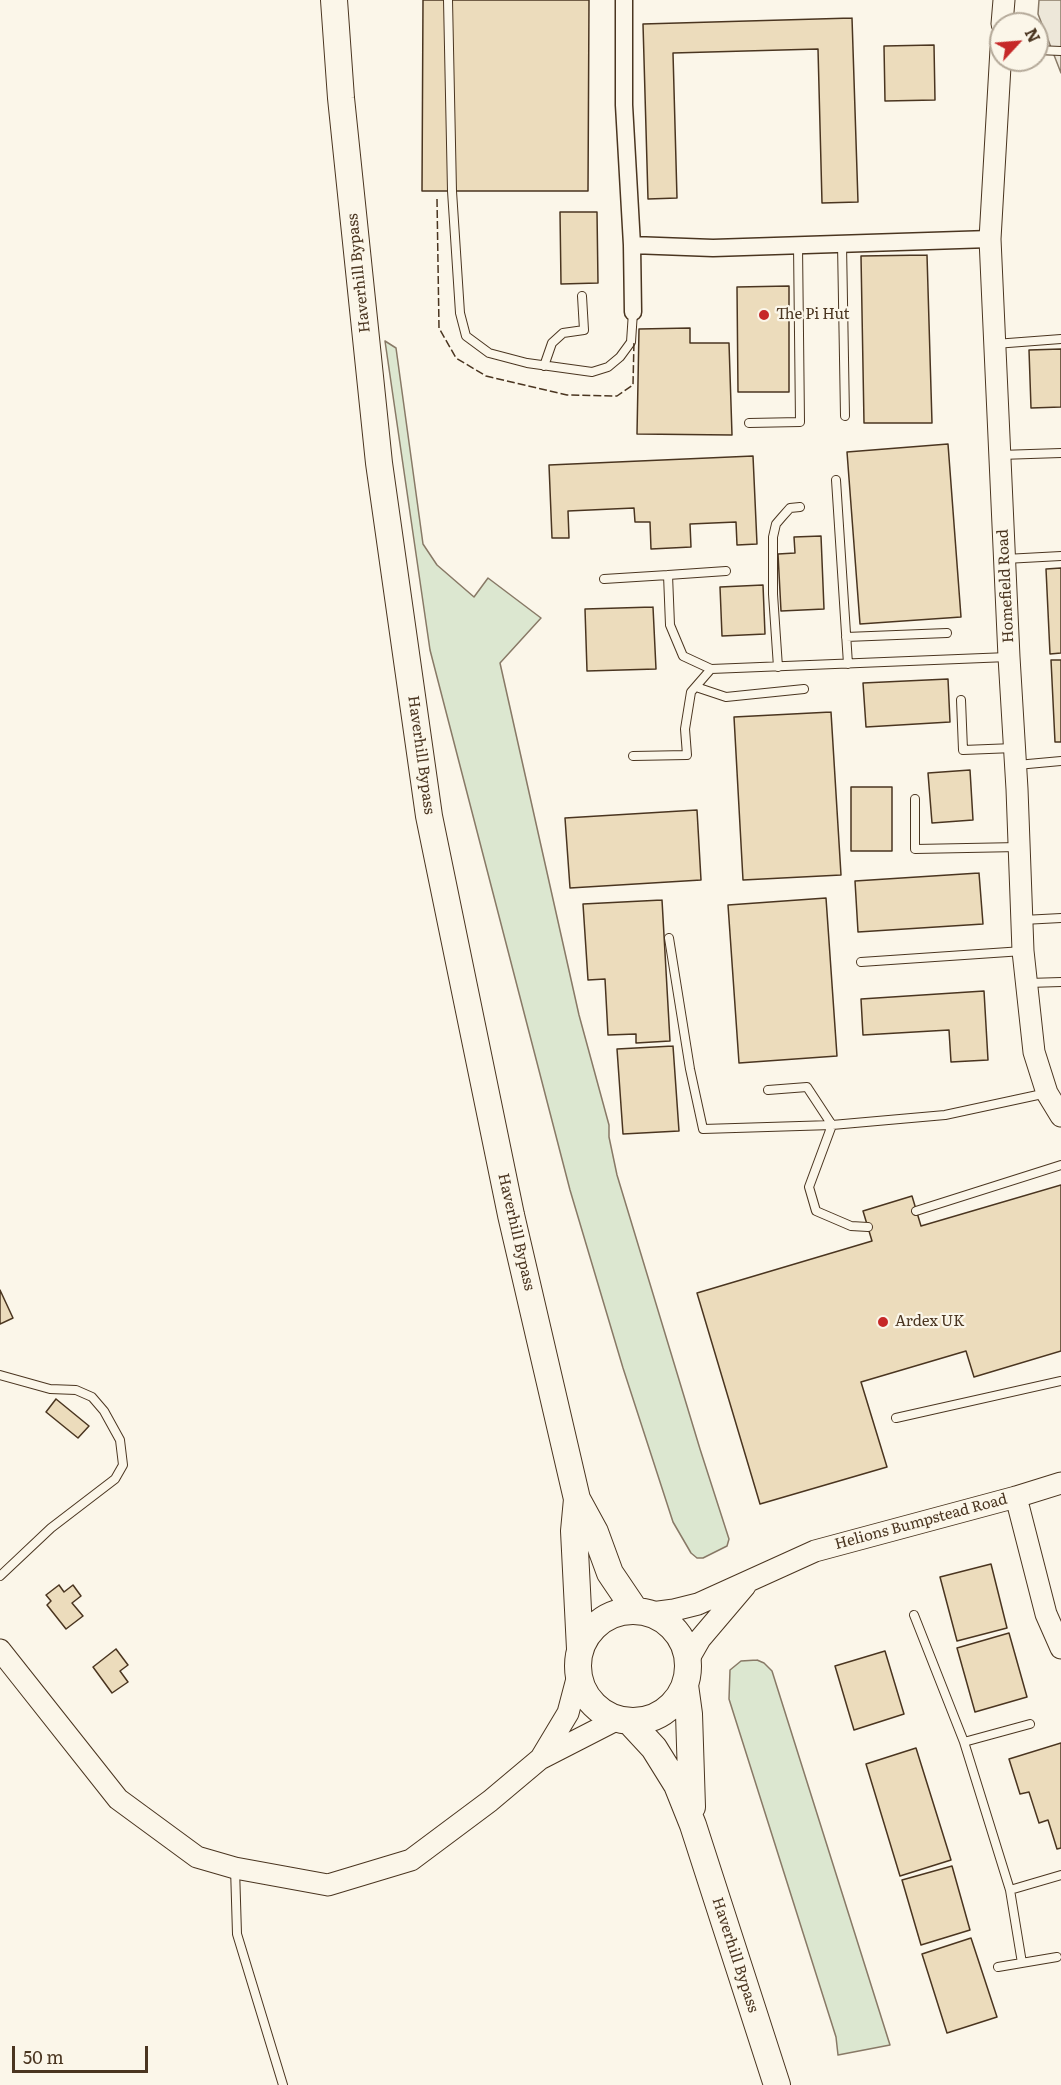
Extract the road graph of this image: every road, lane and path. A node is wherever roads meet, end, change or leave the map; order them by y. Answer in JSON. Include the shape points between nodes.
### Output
{"nodes":[{"id":1,"x":334,"y":0,"type":"edge"},
{"id":2,"x":448,"y":0,"type":"edge"},
{"id":3,"x":624,"y":0,"type":"edge"},
{"id":4,"x":1000,"y":72,"type":"edge"},
{"id":5,"x":990,"y":239,"type":"junction"},
{"id":6,"x":842,"y":244,"type":"junction"},
{"id":7,"x":632,"y":245,"type":"junction"},
{"id":8,"x":798,"y":245,"type":"junction"},
{"id":9,"x":582,"y":296,"type":"dead end"},
{"id":10,"x":633,"y":312,"type":"joint"},
{"id":11,"x":1061,"y":339,"type":"edge"},
{"id":12,"x":994,"y":344,"type":"junction"},
{"id":13,"x":544,"y":366,"type":"junction"},
{"id":14,"x":845,"y":416,"type":"dead end"},
{"id":15,"x":749,"y":423,"type":"dead end"},
{"id":16,"x":1061,"y":453,"type":"edge"},
{"id":17,"x":1000,"y":455,"type":"junction"},
{"id":18,"x":836,"y":480,"type":"dead end"},
{"id":19,"x":800,"y":507,"type":"dead end"},
{"id":20,"x":1061,"y":556,"type":"edge"},
{"id":21,"x":1005,"y":559,"type":"junction"},
{"id":22,"x":726,"y":571,"type":"dead end"},
{"id":23,"x":669,"y":575,"type":"junction"},
{"id":24,"x":604,"y":579,"type":"dead end"},
{"id":25,"x":947,"y":633,"type":"dead end"},
{"id":26,"x":846,"y":637,"type":"junction"},
{"id":27,"x":1009,"y":657,"type":"junction"},
{"id":28,"x":848,"y":664,"type":"junction"},
{"id":29,"x":778,"y":667,"type":"junction"},
{"id":30,"x":711,"y":669,"type":"junction"},
{"id":31,"x":696,"y":687,"type":"junction"},
{"id":32,"x":804,"y":689,"type":"dead end"},
{"id":33,"x":961,"y":700,"type":"dead end"},
{"id":34,"x":633,"y":756,"type":"dead end"},
{"id":35,"x":1015,"y":757,"type":"junction"},
{"id":36,"x":1061,"y":762,"type":"edge"},
{"id":37,"x":915,"y":800,"type":"dead end"},
{"id":38,"x":1020,"y":847,"type":"junction"},
{"id":39,"x":1061,"y":918,"type":"edge"},
{"id":40,"x":1022,"y":920,"type":"junction"},
{"id":41,"x":669,"y":938,"type":"dead end"},
{"id":42,"x":1023,"y":951,"type":"junction"},
{"id":43,"x":861,"y":962,"type":"dead end"},
{"id":44,"x":1061,"y":982,"type":"edge"},
{"id":45,"x":1027,"y":983,"type":"junction"},
{"id":46,"x":768,"y":1090,"type":"dead end"},
{"id":47,"x":1047,"y":1093,"type":"junction"},
{"id":48,"x":1061,"y":1116,"type":"edge"},
{"id":49,"x":832,"y":1125,"type":"junction"},
{"id":50,"x":1061,"y":1165,"type":"edge"},
{"id":51,"x":916,"y":1211,"type":"dead end"},
{"id":52,"x":868,"y":1227,"type":"dead end"},
{"id":53,"x":0,"y":1375,"type":"edge"},
{"id":54,"x":1061,"y":1381,"type":"edge"},
{"id":55,"x":896,"y":1418,"type":"dead end"},
{"id":56,"x":1061,"y":1483,"type":"edge"},
{"id":57,"x":1017,"y":1497,"type":"junction"},
{"id":58,"x":577,"y":1499,"type":"junction"},
{"id":59,"x":0,"y":1576,"type":"edge"},
{"id":60,"x":747,"y":1583,"type":"junction"},
{"id":61,"x":643,"y":1611,"type":"junction"},
{"id":62,"x":914,"y":1616,"type":"dead end"},
{"id":63,"x":1061,"y":1648,"type":"edge"},
{"id":64,"x":580,"y":1649,"type":"junction"},
{"id":65,"x":0,"y":1650,"type":"edge"},
{"id":66,"x":688,"y":1660,"type":"junction"},
{"id":67,"x":578,"y":1675,"type":"junction"},
{"id":68,"x":685,"y":1685,"type":"junction"},
{"id":69,"x":623,"y":1720,"type":"junction"},
{"id":70,"x":1030,"y":1724,"type":"dead end"},
{"id":71,"x":964,"y":1742,"type":"junction"},
{"id":72,"x":540,"y":1759,"type":"junction"},
{"id":73,"x":693,"y":1825,"type":"junction"},
{"id":74,"x":235,"y":1868,"type":"junction"},
{"id":75,"x":1061,"y":1875,"type":"edge"},
{"id":76,"x":1010,"y":1890,"type":"junction"},
{"id":77,"x":1057,"y":1957,"type":"dead end"},
{"id":78,"x":1022,"y":1963,"type":"junction"},
{"id":79,"x":998,"y":1967,"type":"dead end"},
{"id":80,"x":283,"y":2085,"type":"edge"},
{"id":81,"x":777,"y":2085,"type":"edge"}],
"edges":[{"from":1,"to":58,"type":"main road","name":"Haverhill Bypass","via":[[379,463],[429,816],[509,1204]]},
{"from":2,"to":13,"type":"lane","via":[[452,191],[460,313],[466,336],[489,353]]},
{"from":3,"to":7,"type":"street","via":[[624,105]]},
{"from":4,"to":5,"type":"street","name":"Homefield Road"},
{"from":5,"to":6,"type":"street"},
{"from":5,"to":12,"type":"street","name":"Homefield Road"},
{"from":6,"to":8,"type":"street"},
{"from":6,"to":14,"type":"lane"},
{"from":7,"to":8,"type":"street"},
{"from":7,"to":10,"type":"street"},
{"from":8,"to":15,"type":"lane","via":[[800,422]]},
{"from":9,"to":13,"type":"lane","via":[[584,330],[563,333],[552,343]]},
{"from":10,"to":13,"type":"lane","via":[[631,342],[608,367],[592,372]]},
{"from":11,"to":12,"type":"lane"},
{"from":12,"to":17,"type":"street","name":"Homefield Road"},
{"from":16,"to":17,"type":"lane"},
{"from":17,"to":21,"type":"street","name":"Homefield Road"},
{"from":18,"to":26,"type":"lane"},
{"from":19,"to":29,"type":"lane","via":[[790,508],[776,524],[773,537]]},
{"from":20,"to":21,"type":"lane"},
{"from":21,"to":27,"type":"street","name":"Homefield Road"},
{"from":22,"to":23,"type":"lane"},
{"from":23,"to":24,"type":"lane"},
{"from":23,"to":30,"type":"lane","via":[[670,625],[683,656]]},
{"from":25,"to":26,"type":"lane"},
{"from":26,"to":28,"type":"lane"},
{"from":27,"to":28,"type":"lane"},
{"from":27,"to":35,"type":"street","name":"Homefield Road"},
{"from":28,"to":29,"type":"lane"},
{"from":29,"to":30,"type":"lane"},
{"from":30,"to":31,"type":"lane"},
{"from":31,"to":32,"type":"lane","via":[[726,697]]},
{"from":31,"to":34,"type":"lane","via":[[691,692],[685,729],[687,755]]},
{"from":33,"to":35,"type":"lane","via":[[963,750]]},
{"from":35,"to":36,"type":"lane"},
{"from":35,"to":38,"type":"street","name":"Homefield Road"},
{"from":37,"to":38,"type":"lane","via":[[915,849]]},
{"from":38,"to":40,"type":"street","name":"Homefield Road"},
{"from":39,"to":40,"type":"lane"},
{"from":40,"to":42,"type":"street","name":"Homefield Road"},
{"from":41,"to":49,"type":"lane","via":[[703,1129]]},
{"from":42,"to":43,"type":"lane"},
{"from":42,"to":45,"type":"street","name":"Homefield Road"},
{"from":44,"to":45,"type":"lane"},
{"from":45,"to":47,"type":"street","name":"Homefield Road","via":[[1034,1052]]},
{"from":46,"to":49,"type":"lane","via":[[807,1087]]},
{"from":47,"to":48,"type":"street","name":"Homefield Road"},
{"from":47,"to":49,"type":"lane","via":[[945,1115]]},
{"from":49,"to":52,"type":"lane","via":[[809,1187],[816,1211],[851,1226]]},
{"from":50,"to":51,"type":"lane"},
{"from":53,"to":59,"type":"lane","via":[[50,1389],[76,1390],[92,1397],[120,1440],[123,1465],[115,1479],[51,1528]]},
{"from":54,"to":55,"type":"lane"},
{"from":56,"to":57,"type":"street"},
{"from":57,"to":60,"type":"street","name":"Helions Bumpstead Road","via":[[815,1551]]},
{"from":57,"to":63,"type":"street","name":"Helions Bumpstead Road","via":[[1046,1614]]},
{"from":58,"to":61,"type":"main road","name":"Haverhill Bypass","via":[[595,1532],[610,1574]]},
{"from":58,"to":64,"type":"main road","name":"Haverhill Bypass","via":[[574,1531]]},
{"from":60,"to":61,"type":"street","name":"Helions Bumpstead Road","via":[[698,1604]]},
{"from":60,"to":66,"type":"street","name":"Helions Bumpstead Road","via":[[700,1639]]},
{"from":61,"to":64,"type":"main road","via":[[617,1612],[601,1620]]},
{"from":61,"to":66,"type":"main road","via":[[665,1620],[676,1631]]},
{"from":62,"to":71,"type":"lane"},
{"from":64,"to":67,"type":"main road"},
{"from":65,"to":74,"type":"street","via":[[118,1799],[196,1857]]},
{"from":66,"to":68,"type":"main road"},
{"from":67,"to":69,"type":"main road","via":[[585,1694],[599,1710]]},
{"from":67,"to":72,"type":"street","via":[[568,1713]]},
{"from":68,"to":69,"type":"main road","via":[[669,1708],[657,1716]]},
{"from":68,"to":73,"type":"main road","name":"Haverhill Bypass"},
{"from":69,"to":72,"type":"street"},
{"from":69,"to":73,"type":"main road","name":"Haverhill Bypass","via":[[654,1748]]},
{"from":70,"to":71,"type":"lane"},
{"from":71,"to":76,"type":"lane"},
{"from":72,"to":74,"type":"street","via":[[411,1860],[328,1885]]},
{"from":73,"to":81,"type":"main road","name":"Haverhill Bypass"},
{"from":74,"to":80,"type":"lane","via":[[237,1935]]},
{"from":75,"to":76,"type":"lane"},
{"from":76,"to":78,"type":"lane"},
{"from":77,"to":78,"type":"lane"},
{"from":78,"to":79,"type":"lane"}]}
